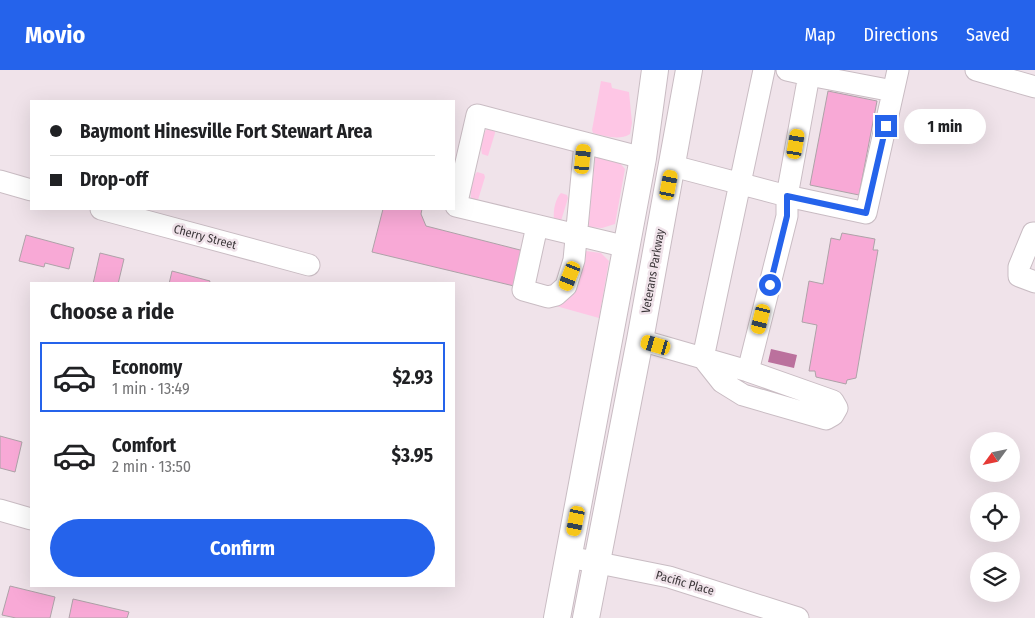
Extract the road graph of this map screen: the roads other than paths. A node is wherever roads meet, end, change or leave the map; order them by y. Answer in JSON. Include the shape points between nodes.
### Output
{"nodes":[{"id":1,"x":655,"y":70,"type":"edge"},
{"id":2,"x":689,"y":70,"type":"edge"},
{"id":3,"x":764,"y":70,"type":"edge"},
{"id":4,"x":787,"y":70,"type":"edge"},
{"id":5,"x":898,"y":70,"type":"edge"},
{"id":6,"x":976,"y":70,"type":"edge"},
{"id":7,"x":998,"y":73,"type":"edge"},
{"id":8,"x":809,"y":75,"type":"junction"},
{"id":9,"x":1035,"y":87,"type":"edge"},
{"id":10,"x":893,"y":91,"type":"junction"},
{"id":11,"x":585,"y":143,"type":"junction"},
{"id":12,"x":644,"y":158,"type":"junction"},
{"id":13,"x":673,"y":166,"type":"junction"},
{"id":14,"x":0,"y":181,"type":"edge"},
{"id":15,"x":740,"y":184,"type":"junction"},
{"id":16,"x":30,"y":190,"type":"edge"},
{"id":17,"x":787,"y":196,"type":"junction"},
{"id":18,"x":105,"y":210,"type":"edge"},
{"id":19,"x":537,"y":226,"type":"junction"},
{"id":20,"x":1035,"y":233,"type":"edge"},
{"id":21,"x":575,"y":235,"type":"junction"},
{"id":22,"x":627,"y":248,"type":"junction"},
{"id":23,"x":309,"y":265,"type":"dead end"},
{"id":24,"x":1035,"y":282,"type":"edge"},
{"id":25,"x":640,"y":340,"type":"junction"},
{"id":26,"x":703,"y":358,"type":"junction"},
{"id":27,"x":748,"y":371,"type":"junction"},
{"id":28,"x":0,"y":510,"type":"edge"},
{"id":29,"x":30,"y":519,"type":"edge"},
{"id":30,"x":569,"y":557,"type":"junction"},
{"id":31,"x":597,"y":563,"type":"junction"},
{"id":32,"x":557,"y":618,"type":"edge"},
{"id":33,"x":586,"y":618,"type":"edge"},
{"id":34,"x":798,"y":618,"type":"edge"}],
"edges":[{"from":1,"to":12,"type":"main road"},
{"from":2,"to":13,"type":"main road","name":"Veterans Parkway"},
{"from":3,"to":15,"type":"street"},
{"from":4,"to":8,"type":"street"},
{"from":5,"to":10,"type":"street"},
{"from":6,"to":7,"type":"street"},
{"from":7,"to":9,"type":"street"},
{"from":8,"to":10,"type":"street"},
{"from":8,"to":17,"type":"street"},
{"from":10,"to":17,"type":"street","via":[[866,213]]},
{"from":11,"to":12,"type":"street"},
{"from":11,"to":19,"type":"street","via":[[477,115],[456,206]]},
{"from":11,"to":21,"type":"street"},
{"from":12,"to":22,"type":"main road"},
{"from":13,"to":15,"type":"street"},
{"from":13,"to":25,"type":"main road","name":"Veterans Parkway"},
{"from":14,"to":16,"type":"street"},
{"from":15,"to":17,"type":"street"},
{"from":15,"to":26,"type":"street"},
{"from":17,"to":27,"type":"street","via":[[787,216]]},
{"from":18,"to":23,"type":"street","name":"Cherry Street"},
{"from":19,"to":21,"type":"street"},
{"from":19,"to":21,"type":"street","via":[[523,290],[538,296],[556,295],[566,286],[574,260]]},
{"from":20,"to":24,"type":"street","via":[[1032,233],[1019,267],[1020,276]]},
{"from":21,"to":22,"type":"street"},
{"from":22,"to":30,"type":"main road"},
{"from":25,"to":26,"type":"street"},
{"from":25,"to":31,"type":"main road","name":"Veterans Parkway"},
{"from":26,"to":27,"type":"street"},
{"from":26,"to":27,"type":"street","via":[[722,382],[743,395],[826,419],[834,415],[833,401]]},
{"from":28,"to":29,"type":"street"},
{"from":30,"to":31,"type":"street","name":"Pacific Place"},
{"from":30,"to":32,"type":"main road"},
{"from":31,"to":33,"type":"main road","name":"Veterans Parkway"},
{"from":31,"to":34,"type":"street","name":"Pacific Place","via":[[668,578]]}]}
